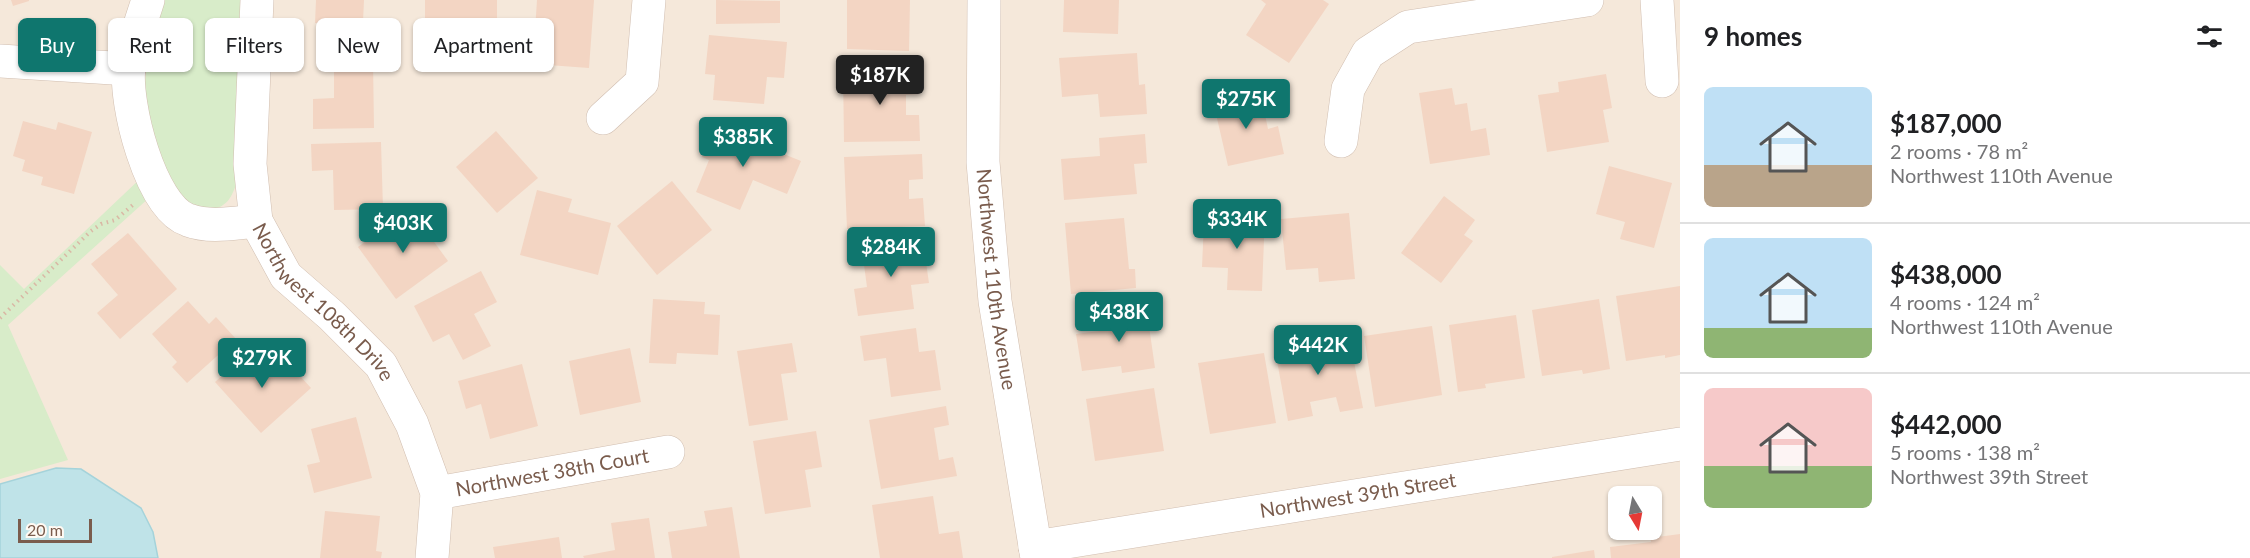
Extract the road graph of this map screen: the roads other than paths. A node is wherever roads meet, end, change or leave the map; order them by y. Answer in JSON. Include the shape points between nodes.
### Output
{"nodes":[{"id":1,"x":148,"y":0,"type":"edge"},
{"id":2,"x":257,"y":0,"type":"edge"},
{"id":3,"x":649,"y":0,"type":"edge"},
{"id":4,"x":984,"y":0,"type":"edge"},
{"id":5,"x":1587,"y":0,"type":"edge"},
{"id":6,"x":1657,"y":0,"type":"edge"},
{"id":7,"x":142,"y":18,"type":"edge"},
{"id":8,"x":0,"y":60,"type":"edge"},
{"id":9,"x":108,"y":68,"type":"edge"},
{"id":10,"x":129,"y":72,"type":"edge"},
{"id":11,"x":1662,"y":81,"type":"dead end"},
{"id":12,"x":603,"y":118,"type":"dead end"},
{"id":13,"x":1341,"y":141,"type":"dead end"},
{"id":14,"x":256,"y":221,"type":"junction"},
{"id":15,"x":1680,"y":444,"type":"edge"},
{"id":16,"x":668,"y":452,"type":"dead end"},
{"id":17,"x":437,"y":493,"type":"junction"},
{"id":18,"x":1036,"y":552,"type":"edge"},
{"id":19,"x":432,"y":558,"type":"edge"}],
"edges":[{"from":1,"to":7,"type":"street"},
{"from":2,"to":14,"type":"street","name":"Northwest 108th Drive","via":[[250,164]]},
{"from":3,"to":12,"type":"street","via":[[642,82]]},
{"from":4,"to":18,"type":"street","name":"Northwest 110th Avenue","via":[[983,162],[995,301]]},
{"from":5,"to":13,"type":"street","via":[[1408,27],[1368,53],[1348,89]]},
{"from":6,"to":11,"type":"street"},
{"from":8,"to":9,"type":"street"},
{"from":10,"to":14,"type":"street","via":[[138,135],[156,186],[185,219],[202,224]]},
{"from":14,"to":17,"type":"street","name":"Northwest 108th Drive","via":[[286,276],[381,365],[412,424]]},
{"from":15,"to":18,"type":"street","name":"Northwest 39th Street"},
{"from":16,"to":17,"type":"street","name":"Northwest 38th Court"},
{"from":17,"to":19,"type":"street","name":"Northwest 108th Drive"}]}
